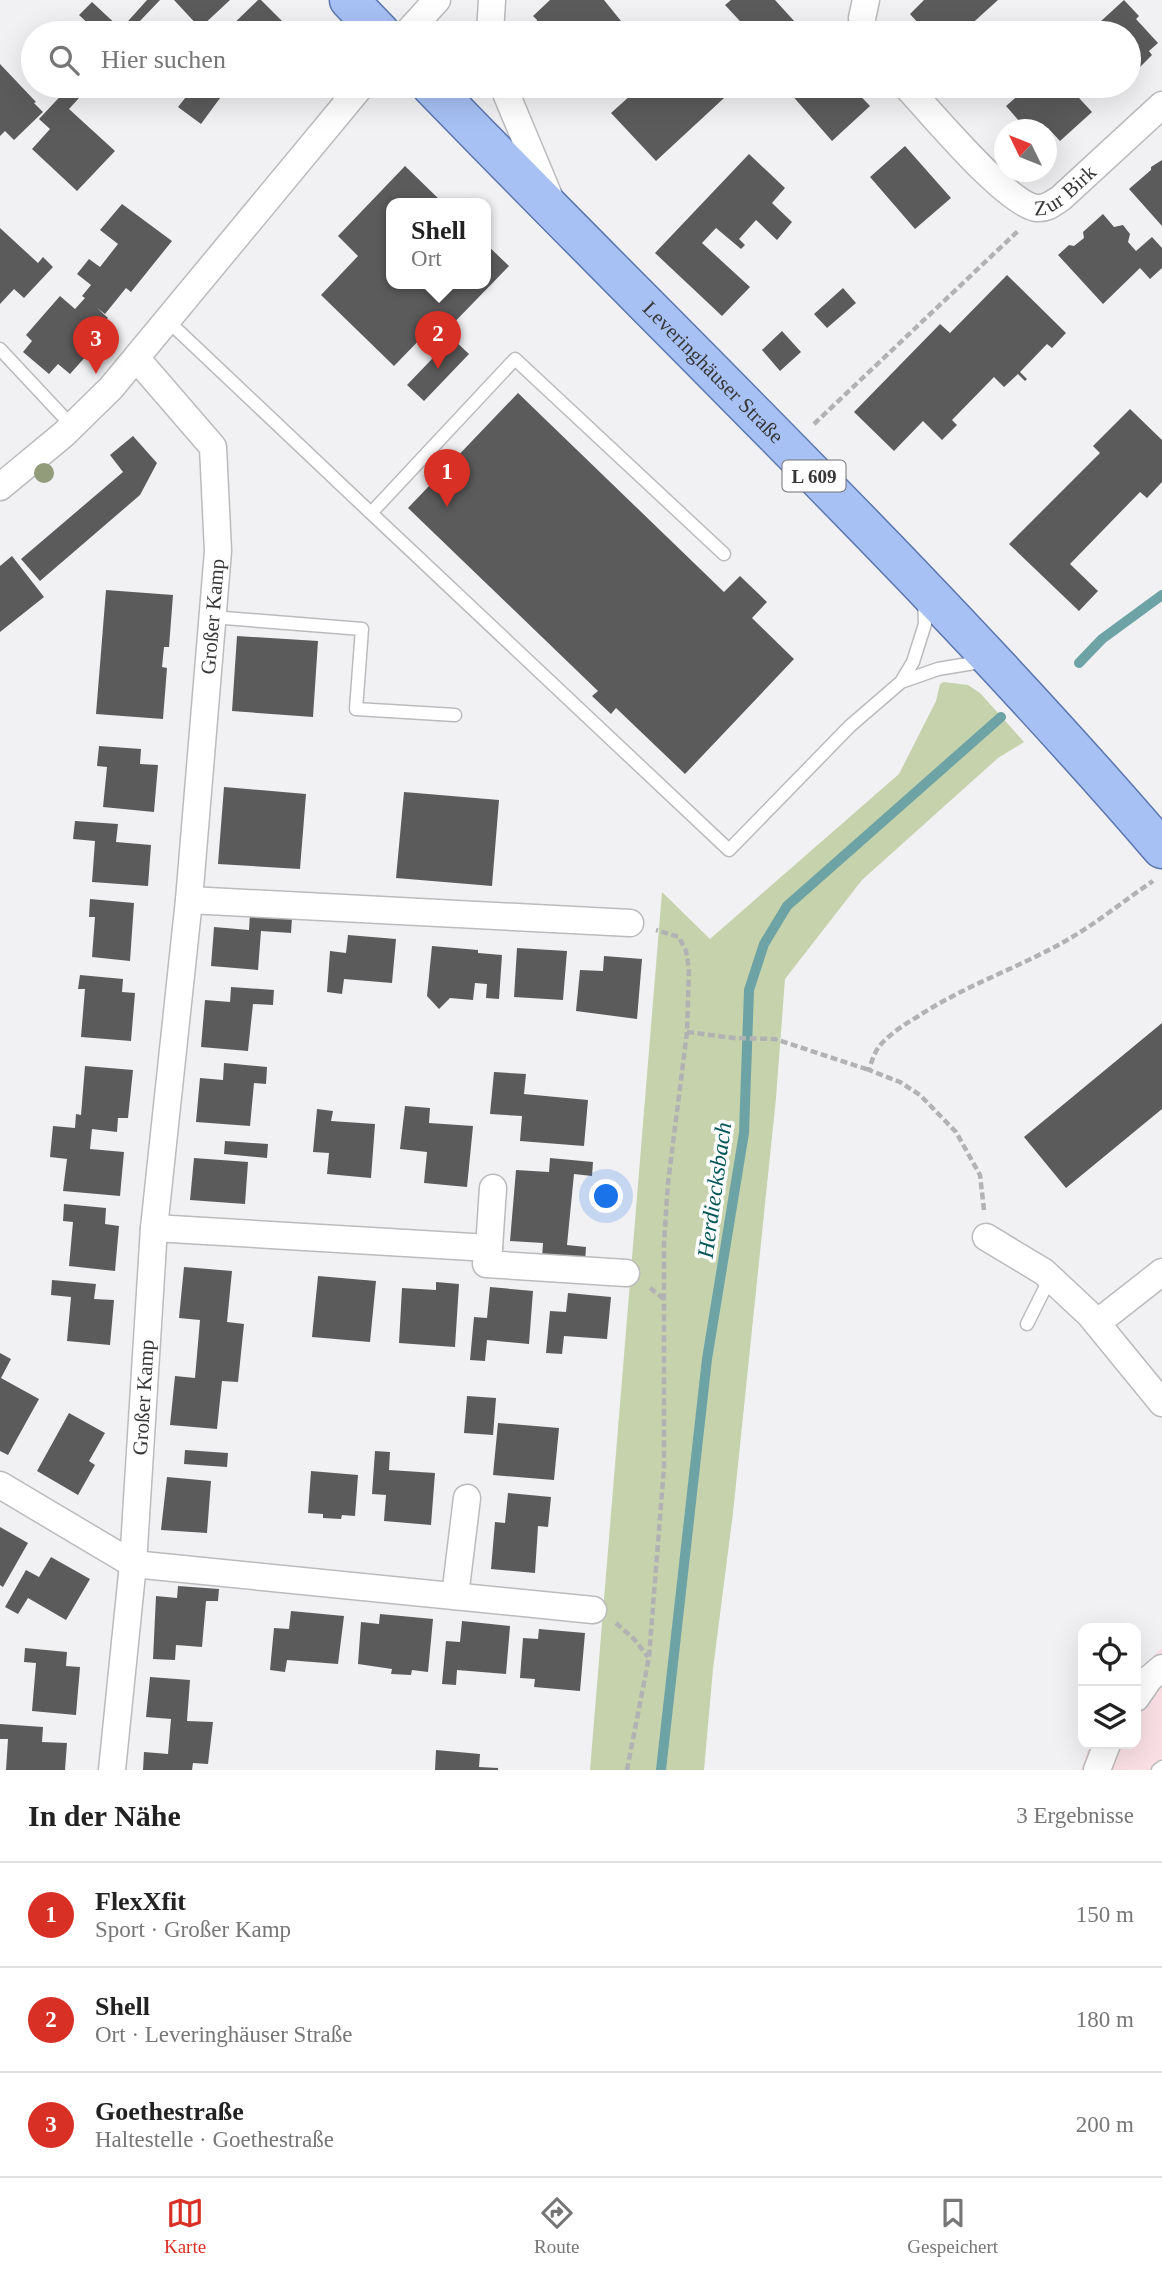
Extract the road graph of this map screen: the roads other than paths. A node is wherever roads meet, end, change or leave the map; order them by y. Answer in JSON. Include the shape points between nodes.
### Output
{"nodes":[{"id":1,"x":349,"y":0,"type":"edge"},
{"id":2,"x":437,"y":0,"type":"edge"},
{"id":3,"x":492,"y":0,"type":"edge"},
{"id":4,"x":866,"y":0,"type":"edge"},
{"id":5,"x":369,"y":21,"type":"edge"},
{"id":6,"x":418,"y":21,"type":"edge"},
{"id":7,"x":491,"y":21,"type":"edge"},
{"id":8,"x":862,"y":21,"type":"edge"},
{"id":9,"x":351,"y":98,"type":"edge"},
{"id":10,"x":443,"y":98,"type":"edge"},
{"id":11,"x":508,"y":98,"type":"edge"},
{"id":12,"x":917,"y":98,"type":"edge"},
{"id":13,"x":1162,"y":105,"type":"edge"},
{"id":14,"x":555,"y":211,"type":"junction"},
{"id":15,"x":168,"y":321,"type":"junction"},
{"id":16,"x":0,"y":349,"type":"edge"},
{"id":17,"x":137,"y":359,"type":"junction"},
{"id":18,"x":72,"y":426,"type":"junction"},
{"id":19,"x":0,"y":487,"type":"edge"},
{"id":20,"x":371,"y":513,"type":"junction"},
{"id":21,"x":724,"y":554,"type":"dead end"},
{"id":22,"x":924,"y":589,"type":"junction"},
{"id":23,"x":212,"y":617,"type":"junction"},
{"id":24,"x":991,"y":660,"type":"junction"},
{"id":25,"x":901,"y":682,"type":"junction"},
{"id":26,"x":455,"y":715,"type":"dead end"},
{"id":27,"x":1162,"y":849,"type":"edge"},
{"id":28,"x":189,"y":900,"type":"junction"},
{"id":29,"x":629,"y":923,"type":"road end"},
{"id":30,"x":493,"y":1188,"type":"dead end"},
{"id":31,"x":154,"y":1228,"type":"junction"},
{"id":32,"x":986,"y":1237,"type":"road end"},
{"id":33,"x":489,"y":1248,"type":"junction"},
{"id":34,"x":1162,"y":1272,"type":"edge"},
{"id":35,"x":626,"y":1273,"type":"dead end"},
{"id":36,"x":1050,"y":1278,"type":"junction"},
{"id":37,"x":1097,"y":1323,"type":"junction"},
{"id":38,"x":1027,"y":1324,"type":"dead end"},
{"id":39,"x":1162,"y":1403,"type":"edge"},
{"id":40,"x":0,"y":1485,"type":"edge"},
{"id":41,"x":467,"y":1498,"type":"dead end"},
{"id":42,"x":133,"y":1564,"type":"junction"},
{"id":43,"x":455,"y":1596,"type":"junction"},
{"id":44,"x":593,"y":1610,"type":"road end"},
{"id":45,"x":1162,"y":1668,"type":"edge"},
{"id":46,"x":1141,"y":1691,"type":"edge"},
{"id":47,"x":1105,"y":1749,"type":"edge"},
{"id":48,"x":112,"y":1770,"type":"edge"},
{"id":49,"x":1097,"y":1770,"type":"edge"}],
"edges":[{"from":1,"to":5,"type":"main road"},
{"from":2,"to":6,"type":"street"},
{"from":3,"to":7,"type":"street"},
{"from":4,"to":8,"type":"street"},
{"from":9,"to":15,"type":"street"},
{"from":10,"to":14,"type":"main road","name":"Leveringhäuser Straße","number":"L 609"},
{"from":11,"to":14,"type":"street"},
{"from":12,"to":13,"type":"street","name":"Zur Birk","via":[[1003,190],[1037,208],[1061,198]]},
{"from":14,"to":22,"type":"main road","name":"Leveringhäuser Straße","number":"L 609"},
{"from":15,"to":17,"type":"street"},
{"from":15,"to":20,"type":"lane"},
{"from":16,"to":18,"type":"lane"},
{"from":17,"to":18,"type":"street"},
{"from":17,"to":23,"type":"street","name":"Großer Kamp","via":[[213,447],[218,551]]},
{"from":18,"to":19,"type":"street"},
{"from":20,"to":21,"type":"lane","via":[[515,359]]},
{"from":20,"to":25,"type":"lane","via":[[729,850],[850,726]]},
{"from":22,"to":24,"type":"main road","name":"Leveringhäuser Straße","number":"L 609"},
{"from":22,"to":25,"type":"lane","via":[[925,624]]},
{"from":23,"to":26,"type":"lane","via":[[362,629],[356,709]]},
{"from":23,"to":28,"type":"street","name":"Großer Kamp"},
{"from":24,"to":25,"type":"lane","via":[[938,669]]},
{"from":24,"to":27,"type":"main road","name":"Leveringhäuser Straße","number":"L 609"},
{"from":28,"to":29,"type":"street"},
{"from":28,"to":31,"type":"street","name":"Großer Kamp"},
{"from":30,"to":33,"type":"street"},
{"from":31,"to":33,"type":"street"},
{"from":31,"to":42,"type":"street","name":"Großer Kamp"},
{"from":32,"to":36,"type":"street"},
{"from":33,"to":35,"type":"street","via":[[486,1264]]},
{"from":34,"to":37,"type":"street"},
{"from":36,"to":37,"type":"street"},
{"from":36,"to":38,"type":"lane"},
{"from":37,"to":39,"type":"street"},
{"from":40,"to":42,"type":"street"},
{"from":41,"to":43,"type":"street"},
{"from":42,"to":43,"type":"street"},
{"from":42,"to":48,"type":"street","name":"Großer Kamp"},
{"from":43,"to":44,"type":"street"},
{"from":45,"to":46,"type":"street"},
{"from":47,"to":49,"type":"street"}]}
